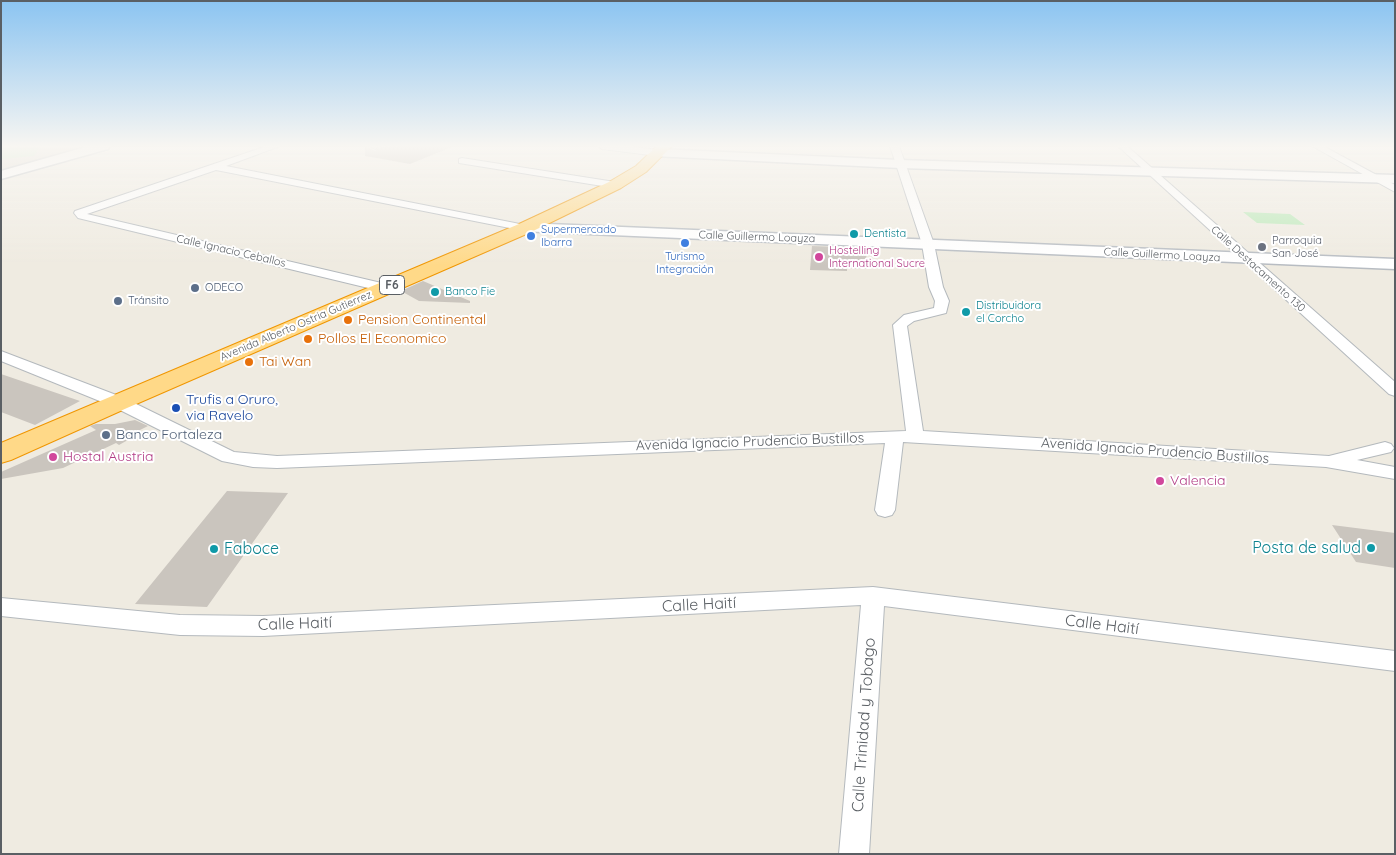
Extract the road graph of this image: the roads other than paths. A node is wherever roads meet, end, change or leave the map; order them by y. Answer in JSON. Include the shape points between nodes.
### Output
{"nodes":[{"id":1,"x":160,"y":186,"type":"edge"},
{"id":2,"x":312,"y":186,"type":"edge"},
{"id":3,"x":614,"y":186,"type":"edge"},
{"id":4,"x":908,"y":186,"type":"edge"},
{"id":5,"x":1166,"y":186,"type":"edge"},
{"id":6,"x":525,"y":228,"type":"junction"},
{"id":7,"x":928,"y":244,"type":"junction"},
{"id":8,"x":1246,"y":258,"type":"junction"},
{"id":9,"x":1395,"y":264,"type":"edge"},
{"id":10,"x":385,"y":288,"type":"junction"},
{"id":11,"x":1,"y":356,"type":"edge"},
{"id":12,"x":1395,"y":391,"type":"edge"},
{"id":13,"x":118,"y":402,"type":"junction"},
{"id":14,"x":895,"y":436,"type":"junction"},
{"id":15,"x":915,"y":436,"type":"junction"},
{"id":16,"x":1391,"y":451,"type":"edge"},
{"id":17,"x":1,"y":454,"type":"edge"},
{"id":18,"x":1326,"y":462,"type":"junction"},
{"id":19,"x":1395,"y":473,"type":"edge"},
{"id":20,"x":885,"y":510,"type":"dead end"},
{"id":21,"x":873,"y":596,"type":"junction"},
{"id":22,"x":1,"y":607,"type":"edge"},
{"id":23,"x":1395,"y":661,"type":"edge"},
{"id":24,"x":854,"y":854,"type":"edge"}],
"edges":[{"from":1,"to":10,"type":"street","name":"Calle Ignacio Ceballos","via":[[79,213]]},
{"from":2,"to":6,"type":"street","name":"Calle Guillermo Loayza"},
{"from":3,"to":6,"type":"highway","name":"Avenida Alberto Ostria Gutierrez","number":"F6"},
{"from":4,"to":7,"type":"street"},
{"from":5,"to":8,"type":"street","name":"Calle Destacamento 130"},
{"from":6,"to":7,"type":"street","name":"Calle Guillermo Loayza"},
{"from":6,"to":10,"type":"highway","name":"Avenida Alberto Ostria Gutierrez","number":"F6"},
{"from":7,"to":8,"type":"street","name":"Calle Guillermo Loayza"},
{"from":7,"to":15,"type":"street","via":[[942,301],[941,310],[906,317],[900,325]]},
{"from":8,"to":9,"type":"street","name":"Calle Guillermo Loayza"},
{"from":8,"to":12,"type":"street","name":"Calle Destacamento 130"},
{"from":10,"to":13,"type":"highway","name":"Avenida Alberto Ostria Gutierrez","number":"F6"},
{"from":11,"to":13,"type":"street","name":"Avenida Ignacio Prudencio Bustillos"},
{"from":13,"to":14,"type":"street","name":"Avenida Ignacio Prudencio Bustillos","via":[[229,457],[253,461]]},
{"from":13,"to":17,"type":"highway","name":"Avenida Alberto Ostria Gutierrez","number":"F6"},
{"from":14,"to":15,"type":"street","name":"Avenida Ignacio Prudencio Bustillos"},
{"from":14,"to":20,"type":"street"},
{"from":15,"to":18,"type":"street","name":"Avenida Ignacio Prudencio Bustillos"},
{"from":16,"to":18,"type":"street"},
{"from":18,"to":19,"type":"street","name":"Avenida Ignacio Prudencio Bustillos"},
{"from":21,"to":22,"type":"street","name":"Calle Haití","via":[[263,626],[180,625]]},
{"from":21,"to":23,"type":"street","name":"Calle Haití"},
{"from":21,"to":24,"type":"street","name":"Calle Trinidad y Tobago"}]}
